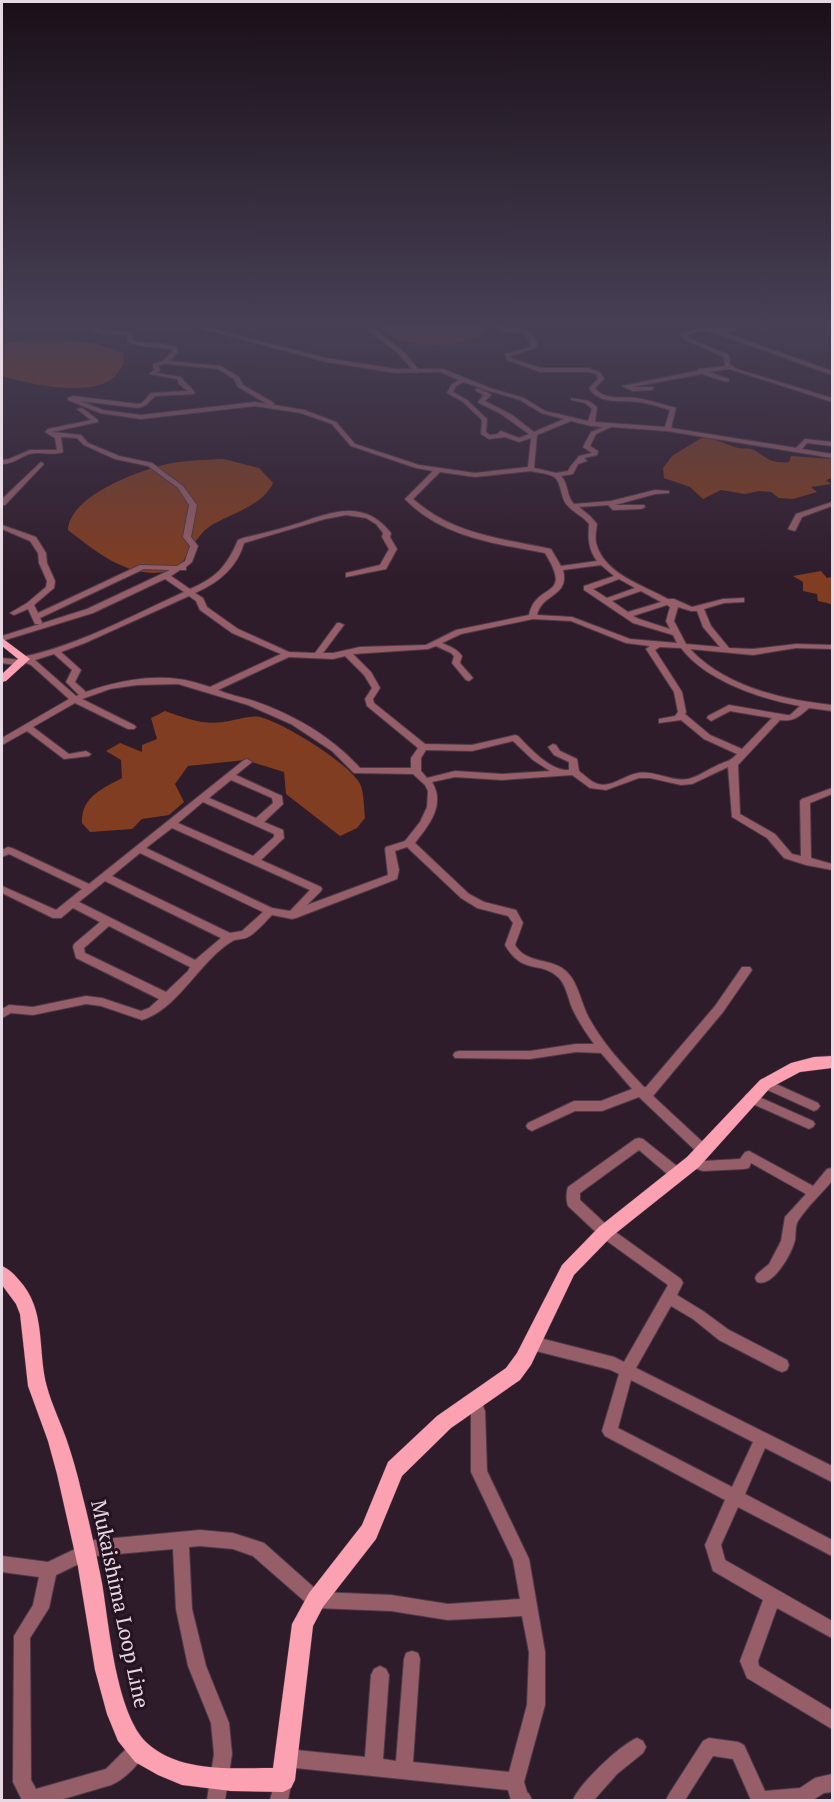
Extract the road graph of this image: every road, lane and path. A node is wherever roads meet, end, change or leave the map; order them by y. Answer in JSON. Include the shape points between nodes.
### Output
{"nodes":[{"id":1,"x":80,"y":410,"type":"edge"},
{"id":2,"x":97,"y":410,"type":"edge"},
{"id":3,"x":202,"y":410,"type":"edge"},
{"id":4,"x":290,"y":410,"type":"edge"},
{"id":5,"x":477,"y":410,"type":"edge"},
{"id":6,"x":499,"y":410,"type":"edge"},
{"id":7,"x":540,"y":410,"type":"edge"},
{"id":8,"x":594,"y":410,"type":"edge"},
{"id":9,"x":674,"y":410,"type":"edge"},
{"id":10,"x":570,"y":419,"type":"junction"},
{"id":11,"x":591,"y":424,"type":"junction"},
{"id":12,"x":608,"y":426,"type":"junction"},
{"id":13,"x":668,"y":429,"type":"junction"},
{"id":14,"x":53,"y":434,"type":"junction"},
{"id":15,"x":534,"y":435,"type":"junction"},
{"id":16,"x":832,"y":444,"type":"edge"},
{"id":17,"x":798,"y":450,"type":"junction"},
{"id":18,"x":832,"y":456,"type":"edge"},
{"id":19,"x":2,"y":462,"type":"edge"},
{"id":20,"x":41,"y":464,"type":"dead end"},
{"id":21,"x":531,"y":469,"type":"junction"},
{"id":22,"x":437,"y":471,"type":"junction"},
{"id":23,"x":556,"y":475,"type":"junction"},
{"id":24,"x":667,"y":492,"type":"dead end"},
{"id":25,"x":2,"y":503,"type":"edge"},
{"id":26,"x":610,"y":503,"type":"junction"},
{"id":27,"x":832,"y":504,"type":"edge"},
{"id":28,"x":571,"y":506,"type":"junction"},
{"id":29,"x":641,"y":507,"type":"dead end"},
{"id":30,"x":2,"y":527,"type":"edge"},
{"id":31,"x":792,"y":529,"type":"dead end"},
{"id":32,"x":603,"y":562,"type":"junction"},
{"id":33,"x":183,"y":568,"type":"junction"},
{"id":34,"x":561,"y":568,"type":"junction"},
{"id":35,"x":349,"y":575,"type":"dead end"},
{"id":36,"x":166,"y":576,"type":"junction"},
{"id":37,"x":619,"y":577,"type":"junction"},
{"id":38,"x":640,"y":589,"type":"junction"},
{"id":39,"x":189,"y":593,"type":"junction"},
{"id":40,"x":741,"y":600,"type":"dead end"},
{"id":41,"x":606,"y":601,"type":"junction"},
{"id":42,"x":664,"y":602,"type":"junction"},
{"id":43,"x":30,"y":605,"type":"junction"},
{"id":44,"x":700,"y":609,"type":"junction"},
{"id":45,"x":14,"y":613,"type":"dead end"},
{"id":46,"x":627,"y":615,"type":"junction"},
{"id":47,"x":36,"y":617,"type":"junction"},
{"id":48,"x":533,"y":617,"type":"junction"},
{"id":49,"x":340,"y":625,"type":"dead end"},
{"id":50,"x":38,"y":627,"type":"junction"},
{"id":51,"x":677,"y":634,"type":"junction"},
{"id":52,"x":2,"y":639,"type":"edge"},
{"id":53,"x":437,"y":644,"type":"junction"},
{"id":54,"x":658,"y":644,"type":"junction"},
{"id":55,"x":682,"y":646,"type":"junction"},
{"id":56,"x":832,"y":647,"type":"edge"},
{"id":57,"x":728,"y":650,"type":"junction"},
{"id":58,"x":55,"y":651,"type":"junction"},
{"id":59,"x":347,"y":653,"type":"junction"},
{"id":60,"x":288,"y":654,"type":"junction"},
{"id":61,"x":317,"y":656,"type":"junction"},
{"id":62,"x":2,"y":660,"type":"edge"},
{"id":63,"x":23,"y":661,"type":"junction"},
{"id":64,"x":469,"y":678,"type":"dead end"},
{"id":65,"x":2,"y":679,"type":"edge"},
{"id":66,"x":211,"y":690,"type":"junction"},
{"id":67,"x":85,"y":696,"type":"junction"},
{"id":68,"x":75,"y":699,"type":"junction"},
{"id":69,"x":806,"y":706,"type":"junction"},
{"id":70,"x":832,"y":708,"type":"edge"},
{"id":71,"x":682,"y":716,"type":"junction"},
{"id":72,"x":711,"y":718,"type":"dead end"},
{"id":73,"x":777,"y":718,"type":"junction"},
{"id":74,"x":663,"y":722,"type":"dead end"},
{"id":75,"x":131,"y":727,"type":"dead end"},
{"id":76,"x":28,"y":728,"type":"junction"},
{"id":77,"x":2,"y":742,"type":"edge"},
{"id":78,"x":423,"y":747,"type":"junction"},
{"id":79,"x":553,"y":747,"type":"dead end"},
{"id":80,"x":743,"y":753,"type":"junction"},
{"id":81,"x":86,"y":754,"type":"dead end"},
{"id":82,"x":247,"y":762,"type":"dead end"},
{"id":83,"x":733,"y":764,"type":"junction"},
{"id":84,"x":416,"y":771,"type":"junction"},
{"id":85,"x":559,"y":772,"type":"junction"},
{"id":86,"x":574,"y":772,"type":"junction"},
{"id":87,"x":230,"y":777,"type":"junction"},
{"id":88,"x":425,"y":781,"type":"junction"},
{"id":89,"x":832,"y":791,"type":"edge"},
{"id":90,"x":204,"y":798,"type":"junction"},
{"id":91,"x":257,"y":822,"type":"junction"},
{"id":92,"x":172,"y":824,"type":"junction"},
{"id":93,"x":409,"y":843,"type":"junction"},
{"id":94,"x":139,"y":849,"type":"junction"},
{"id":95,"x":2,"y":854,"type":"edge"},
{"id":96,"x":255,"y":860,"type":"junction"},
{"id":97,"x":806,"y":862,"type":"junction"},
{"id":98,"x":832,"y":867,"type":"edge"},
{"id":99,"x":105,"y":877,"type":"junction"},
{"id":100,"x":2,"y":889,"type":"edge"},
{"id":101,"x":90,"y":889,"type":"junction"},
{"id":102,"x":72,"y":903,"type":"junction"},
{"id":103,"x":270,"y":911,"type":"junction"},
{"id":104,"x":292,"y":915,"type":"junction"},
{"id":105,"x":108,"y":921,"type":"junction"},
{"id":106,"x":229,"y":937,"type":"junction"},
{"id":107,"x":196,"y":965,"type":"junction"},
{"id":108,"x":746,"y":970,"type":"dead end"},
{"id":109,"x":167,"y":998,"type":"junction"},
{"id":110,"x":2,"y":1014,"type":"edge"},
{"id":111,"x":603,"y":1049,"type":"junction"},
{"id":112,"x":459,"y":1055,"type":"dead end"},
{"id":113,"x":832,"y":1062,"type":"edge"},
{"id":114,"x":765,"y":1084,"type":"junction"},
{"id":115,"x":640,"y":1091,"type":"junction"},
{"id":116,"x":750,"y":1098,"type":"junction"},
{"id":117,"x":814,"y":1106,"type":"dead end"},
{"id":118,"x":809,"y":1124,"type":"dead end"},
{"id":119,"x":532,"y":1126,"type":"dead end"},
{"id":120,"x":699,"y":1157,"type":"junction"},
{"id":121,"x":832,"y":1173,"type":"edge"},
{"id":122,"x":678,"y":1175,"type":"junction"},
{"id":123,"x":814,"y":1193,"type":"junction"},
{"id":124,"x":605,"y":1232,"type":"junction"},
{"id":125,"x":2,"y":1274,"type":"edge"},
{"id":126,"x":762,"y":1278,"type":"dead end"},
{"id":127,"x":668,"y":1297,"type":"junction"},
{"id":128,"x":532,"y":1342,"type":"junction"},
{"id":129,"x":782,"y":1365,"type":"dead end"},
{"id":130,"x":627,"y":1370,"type":"junction"},
{"id":131,"x":474,"y":1401,"type":"junction"},
{"id":132,"x":762,"y":1438,"type":"junction"},
{"id":133,"x":832,"y":1474,"type":"edge"},
{"id":134,"x":736,"y":1495,"type":"junction"},
{"id":135,"x":181,"y":1540,"type":"junction"},
{"id":136,"x":832,"y":1548,"type":"edge"},
{"id":137,"x":85,"y":1554,"type":"junction"},
{"id":138,"x":2,"y":1564,"type":"edge"},
{"id":139,"x":49,"y":1570,"type":"junction"},
{"id":140,"x":773,"y":1596,"type":"junction"},
{"id":141,"x":316,"y":1600,"type":"junction"},
{"id":142,"x":530,"y":1607,"type":"junction"},
{"id":143,"x":832,"y":1630,"type":"edge"},
{"id":144,"x":412,"y":1659,"type":"dead end"},
{"id":145,"x":380,"y":1675,"type":"dead end"},
{"id":146,"x":832,"y":1720,"type":"edge"},
{"id":147,"x":637,"y":1747,"type":"dead end"},
{"id":148,"x":137,"y":1750,"type":"junction"},
{"id":149,"x":286,"y":1758,"type":"junction"},
{"id":150,"x":373,"y":1767,"type":"junction"},
{"id":151,"x":404,"y":1770,"type":"junction"},
{"id":152,"x":220,"y":1779,"type":"junction"},
{"id":153,"x":515,"y":1782,"type":"junction"},
{"id":154,"x":832,"y":1783,"type":"edge"},
{"id":155,"x":281,"y":1790,"type":"edge"},
{"id":156,"x":31,"y":1800,"type":"edge"},
{"id":157,"x":216,"y":1800,"type":"edge"},
{"id":158,"x":522,"y":1800,"type":"edge"},
{"id":159,"x":582,"y":1800,"type":"edge"},
{"id":160,"x":675,"y":1800,"type":"edge"},
{"id":161,"x":760,"y":1800,"type":"edge"}],
"edges":[{"from":1,"to":14,"type":"street","via":[[96,422],[48,432]]},
{"from":2,"to":3,"type":"street","via":[[141,417]]},
{"from":4,"to":22,"type":"street","via":[[334,423],[350,442],[364,450]]},
{"from":5,"to":15,"type":"street","via":[[485,420],[484,429],[519,440]]},
{"from":6,"to":15,"type":"street","via":[[514,417]]},
{"from":7,"to":10,"type":"street"},
{"from":8,"to":11,"type":"street"},
{"from":9,"to":13,"type":"street"},
{"from":10,"to":11,"type":"street"},
{"from":10,"to":15,"type":"street"},
{"from":11,"to":12,"type":"street"},
{"from":12,"to":13,"type":"street"},
{"from":12,"to":23,"type":"street","via":[[593,433],[586,447],[595,454],[581,458],[583,461],[571,473]]},
{"from":13,"to":17,"type":"street"},
{"from":14,"to":19,"type":"street","via":[[61,449],[57,453],[29,452],[17,460]]},
{"from":14,"to":33,"type":"street","via":[[79,436],[86,444],[117,458],[150,464],[181,487],[192,500],[187,537],[195,550]]},
{"from":15,"to":21,"type":"street"},
{"from":16,"to":17,"type":"street","via":[[805,441]]},
{"from":17,"to":18,"type":"street"},
{"from":20,"to":25,"type":"street"},
{"from":21,"to":22,"type":"street","via":[[475,475]]},
{"from":21,"to":23,"type":"street"},
{"from":22,"to":34,"type":"street","via":[[413,492],[409,499],[416,506],[436,520],[482,538],[548,551]]},
{"from":23,"to":28,"type":"street"},
{"from":24,"to":26,"type":"street"},
{"from":26,"to":28,"type":"street"},
{"from":26,"to":29,"type":"street","via":[[613,508]]},
{"from":27,"to":31,"type":"street","via":[[799,516]]},
{"from":28,"to":32,"type":"street","via":[[593,524],[590,543]]},
{"from":30,"to":43,"type":"street","via":[[33,539],[42,553],[50,588]]},
{"from":32,"to":34,"type":"street"},
{"from":32,"to":37,"type":"street"},
{"from":33,"to":36,"type":"street"},
{"from":33,"to":47,"type":"street","via":[[143,567]]},
{"from":34,"to":48,"type":"street","via":[[558,588],[536,603]]},
{"from":35,"to":39,"type":"street","via":[[383,567],[393,549],[384,528],[352,510],[316,517],[241,542],[238,555],[219,576]]},
{"from":36,"to":39,"type":"street"},
{"from":36,"to":50,"type":"street","via":[[90,611]]},
{"from":37,"to":38,"type":"street"},
{"from":37,"to":41,"type":"street","via":[[587,588]]},
{"from":38,"to":41,"type":"street"},
{"from":38,"to":42,"type":"street"},
{"from":39,"to":58,"type":"street"},
{"from":39,"to":60,"type":"street","via":[[235,631]]},
{"from":40,"to":44,"type":"street"},
{"from":41,"to":46,"type":"street"},
{"from":42,"to":44,"type":"street"},
{"from":42,"to":46,"type":"street"},
{"from":42,"to":51,"type":"street","via":[[675,609],[670,621]]},
{"from":43,"to":45,"type":"street"},
{"from":43,"to":47,"type":"street"},
{"from":44,"to":57,"type":"street","via":[[707,627]]},
{"from":46,"to":51,"type":"street"},
{"from":47,"to":50,"type":"street"},
{"from":48,"to":53,"type":"street","via":[[459,632]]},
{"from":48,"to":54,"type":"street","via":[[572,619],[629,641]]},
{"from":49,"to":61,"type":"street"},
{"from":50,"to":52,"type":"street"},
{"from":51,"to":55,"type":"street"},
{"from":52,"to":63,"type":"main road"},
{"from":53,"to":59,"type":"street"},
{"from":53,"to":64,"type":"street","via":[[454,651],[458,656],[456,663]]},
{"from":54,"to":55,"type":"street"},
{"from":54,"to":71,"type":"street","via":[[650,649],[680,697]]},
{"from":55,"to":57,"type":"street"},
{"from":55,"to":69,"type":"street","via":[[720,674],[776,699]]},
{"from":56,"to":57,"type":"street"},
{"from":58,"to":63,"type":"street"},
{"from":58,"to":67,"type":"street","via":[[77,670],[70,682]]},
{"from":59,"to":61,"type":"street"},
{"from":59,"to":78,"type":"street","via":[[376,688],[370,704]]},
{"from":60,"to":61,"type":"street"},
{"from":60,"to":66,"type":"street"},
{"from":62,"to":63,"type":"street"},
{"from":63,"to":65,"type":"main road"},
{"from":63,"to":68,"type":"street","via":[[34,663]]},
{"from":66,"to":67,"type":"street","via":[[178,681],[153,681],[108,687]]},
{"from":66,"to":84,"type":"street","via":[[252,703],[309,730],[357,771]]},
{"from":67,"to":68,"type":"street"},
{"from":68,"to":75,"type":"street"},
{"from":68,"to":76,"type":"street"},
{"from":69,"to":70,"type":"street"},
{"from":69,"to":73,"type":"street","via":[[793,717]]},
{"from":71,"to":74,"type":"street"},
{"from":71,"to":80,"type":"street","via":[[707,737]]},
{"from":72,"to":73,"type":"street","via":[[729,708]]},
{"from":73,"to":80,"type":"street"},
{"from":76,"to":77,"type":"street"},
{"from":76,"to":81,"type":"street","via":[[67,757]]},
{"from":78,"to":84,"type":"street","via":[[416,758]]},
{"from":78,"to":85,"type":"street","via":[[472,748],[515,738]]},
{"from":79,"to":86,"type":"street","via":[[574,761]]},
{"from":80,"to":83,"type":"street"},
{"from":82,"to":87,"type":"street"},
{"from":83,"to":86,"type":"street","via":[[724,764],[686,782],[631,776],[612,787],[591,785]]},
{"from":83,"to":97,"type":"street","via":[[735,815],[771,836],[788,856]]},
{"from":84,"to":88,"type":"street"},
{"from":85,"to":86,"type":"street"},
{"from":85,"to":88,"type":"street","via":[[502,777],[456,774]]},
{"from":87,"to":90,"type":"street"},
{"from":87,"to":91,"type":"street","via":[[277,796],[278,804]]},
{"from":88,"to":93,"type":"street","via":[[433,791],[434,803]]},
{"from":89,"to":97,"type":"street","via":[[805,801]]},
{"from":90,"to":91,"type":"street"},
{"from":90,"to":92,"type":"street"},
{"from":91,"to":96,"type":"street","via":[[279,832],[279,838]]},
{"from":92,"to":94,"type":"street"},
{"from":92,"to":96,"type":"street"},
{"from":93,"to":104,"type":"street","via":[[390,849],[393,877]]},
{"from":93,"to":111,"type":"street","via":[[465,896],[481,905],[512,913],[518,922],[510,945],[513,952],[534,966],[557,970],[565,977],[579,1012]]},
{"from":94,"to":99,"type":"street"},
{"from":94,"to":103,"type":"street"},
{"from":95,"to":101,"type":"street","via":[[8,850]]},
{"from":96,"to":104,"type":"street","via":[[317,889]]},
{"from":97,"to":98,"type":"street"},
{"from":99,"to":101,"type":"street"},
{"from":99,"to":106,"type":"street"},
{"from":100,"to":102,"type":"street","via":[[57,915]]},
{"from":101,"to":102,"type":"street"},
{"from":102,"to":105,"type":"street"},
{"from":103,"to":104,"type":"street"},
{"from":103,"to":106,"type":"street","via":[[245,934]]},
{"from":105,"to":107,"type":"street"},
{"from":105,"to":109,"type":"street","via":[[78,947],[80,955]]},
{"from":106,"to":107,"type":"street"},
{"from":107,"to":109,"type":"street","via":[[193,973]]},
{"from":108,"to":115,"type":"street","via":[[687,1049],[649,1092]]},
{"from":109,"to":110,"type":"street","via":[[142,1016],[86,1000],[33,1011],[9,1009]]},
{"from":111,"to":112,"type":"street"},
{"from":111,"to":115,"type":"street"},
{"from":113,"to":114,"type":"main road","name":"Mukaishima Loop Line","via":[[798,1066]]},
{"from":114,"to":116,"type":"main road","name":"Mukaishima Loop Line"},
{"from":114,"to":117,"type":"street"},
{"from":115,"to":119,"type":"street","via":[[602,1106],[574,1106]]},
{"from":115,"to":120,"type":"street"},
{"from":116,"to":118,"type":"street"},
{"from":116,"to":120,"type":"main road","name":"Mukaishima Loop Line"},
{"from":120,"to":122,"type":"main road","name":"Mukaishima Loop Line"},
{"from":120,"to":123,"type":"street","via":[[703,1166],[744,1164],[749,1156]]},
{"from":121,"to":123,"type":"street"},
{"from":122,"to":124,"type":"main road","name":"Mukaishima Loop Line"},
{"from":122,"to":124,"type":"street","via":[[639,1143],[573,1191],[573,1202]]},
{"from":123,"to":126,"type":"street","via":[[790,1221],[788,1241],[774,1268]]},
{"from":124,"to":127,"type":"street","via":[[675,1282]]},
{"from":124,"to":128,"type":"main road","name":"Mukaishima Loop Line","via":[[568,1270]]},
{"from":125,"to":137,"type":"main road","name":"Mukaishima Loop Line","via":[[26,1302],[37,1384],[63,1456]]},
{"from":127,"to":129,"type":"street","via":[[724,1335]]},
{"from":127,"to":130,"type":"street"},
{"from":128,"to":130,"type":"street"},
{"from":128,"to":131,"type":"main road","name":"Mukaishima Loop Line","via":[[513,1374]]},
{"from":130,"to":132,"type":"street"},
{"from":130,"to":134,"type":"street","via":[[610,1431]]},
{"from":131,"to":141,"type":"main road","name":"Mukaishima Loop Line","via":[[444,1422],[395,1469],[369,1532]]},
{"from":131,"to":142,"type":"street","via":[[478,1411],[478,1472],[521,1558]]},
{"from":132,"to":133,"type":"street"},
{"from":132,"to":134,"type":"street"},
{"from":134,"to":136,"type":"street"},
{"from":134,"to":140,"type":"street","via":[[713,1545],[719,1565]]},
{"from":135,"to":137,"type":"street","via":[[94,1548]]},
{"from":135,"to":141,"type":"street","via":[[233,1541],[258,1549]]},
{"from":135,"to":152,"type":"street","via":[[187,1620],[197,1666],[220,1723]]},
{"from":137,"to":139,"type":"street"},
{"from":137,"to":148,"type":"main road","name":"Mukaishima Loop Line","via":[[110,1686],[124,1728]]},
{"from":138,"to":139,"type":"street"},
{"from":139,"to":156,"type":"street","via":[[41,1608],[22,1636],[22,1782]]},
{"from":140,"to":143,"type":"street"},
{"from":140,"to":146,"type":"street","via":[[749,1661],[753,1672]]},
{"from":141,"to":142,"type":"street","via":[[391,1603],[448,1612]]},
{"from":141,"to":149,"type":"main road","name":"Mukaishima Loop Line","via":[[303,1624]]},
{"from":142,"to":153,"type":"street","via":[[537,1652],[536,1705]]},
{"from":144,"to":151,"type":"street"},
{"from":145,"to":150,"type":"street"},
{"from":147,"to":159,"type":"street"},
{"from":148,"to":152,"type":"main road","name":"Mukaishima Loop Line","via":[[171,1772]]},
{"from":148,"to":156,"type":"street","via":[[111,1776]]},
{"from":149,"to":150,"type":"street"},
{"from":149,"to":155,"type":"main road","name":"Mukaishima Loop Line"},
{"from":150,"to":151,"type":"street"},
{"from":151,"to":153,"type":"street"},
{"from":152,"to":155,"type":"main road","name":"Mukaishima Loop Line"},
{"from":152,"to":157,"type":"street"},
{"from":153,"to":158,"type":"street"},
{"from":154,"to":161,"type":"street","via":[[821,1784],[803,1797]]},
{"from":160,"to":161,"type":"street","via":[[709,1747],[738,1751]]}]}
